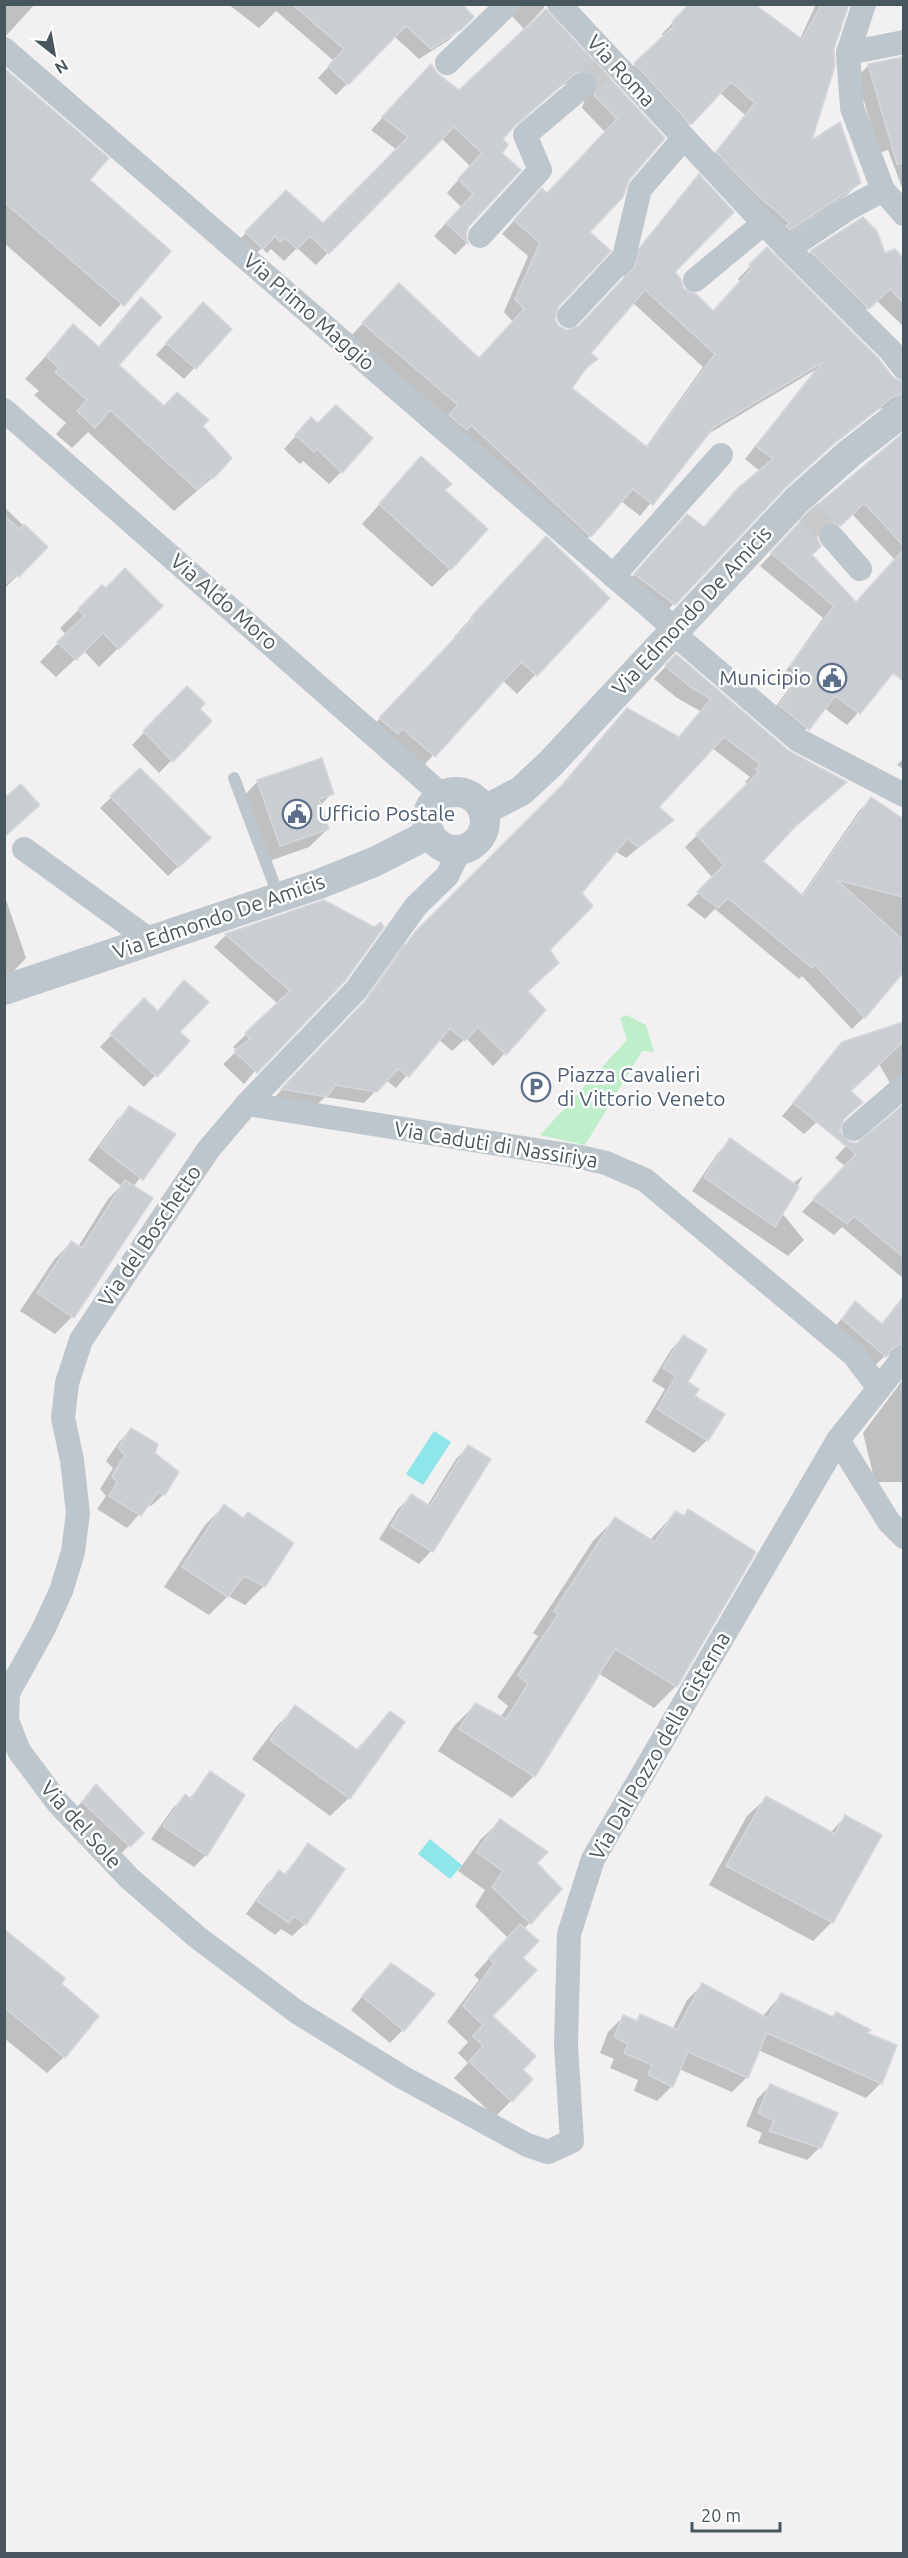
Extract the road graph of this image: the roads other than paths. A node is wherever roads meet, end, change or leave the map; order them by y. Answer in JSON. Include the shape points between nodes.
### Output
{"nodes":[{"id":1,"x":507,"y":4,"type":"edge"},
{"id":2,"x":559,"y":4,"type":"edge"},
{"id":3,"x":864,"y":4,"type":"edge"},
{"id":4,"x":903,"y":42,"type":"edge"},
{"id":5,"x":4,"y":49,"type":"edge"},
{"id":6,"x":848,"y":53,"type":"junction"},
{"id":7,"x":447,"y":63,"type":"dead end"},
{"id":8,"x":584,"y":85,"type":"tunnel mouth"},
{"id":9,"x":684,"y":138,"type":"junction"},
{"id":10,"x":884,"y":190,"type":"junction"},
{"id":11,"x":903,"y":214,"type":"edge"},
{"id":12,"x":764,"y":223,"type":"junction"},
{"id":13,"x":480,"y":236,"type":"dead end"},
{"id":14,"x":788,"y":249,"type":"junction"},
{"id":15,"x":695,"y":280,"type":"dead end"},
{"id":16,"x":569,"y":316,"type":"dead end"},
{"id":17,"x":903,"y":368,"type":"edge"},
{"id":18,"x":4,"y":410,"type":"edge"},
{"id":19,"x":903,"y":411,"type":"edge"},
{"id":20,"x":721,"y":455,"type":"dead end"},
{"id":21,"x":831,"y":536,"type":"tunnel mouth"},
{"id":22,"x":860,"y":569,"type":"dead end"},
{"id":23,"x":613,"y":576,"type":"junction"},
{"id":24,"x":674,"y":631,"type":"junction"},
{"id":25,"x":234,"y":777,"type":"dead end"},
{"id":26,"x":903,"y":795,"type":"edge"},
{"id":27,"x":443,"y":796,"type":"junction"},
{"id":28,"x":483,"y":811,"type":"junction"},
{"id":29,"x":429,"y":834,"type":"junction"},
{"id":30,"x":24,"y":849,"type":"dead end"},
{"id":31,"x":460,"y":850,"type":"junction"},
{"id":32,"x":279,"y":897,"type":"junction"},
{"id":33,"x":152,"y":941,"type":"junction"},
{"id":34,"x":4,"y":990,"type":"edge"},
{"id":35,"x":903,"y":1086,"type":"edge"},
{"id":36,"x":248,"y":1104,"type":"junction"},
{"id":37,"x":854,"y":1129,"type":"dead end"},
{"id":38,"x":903,"y":1357,"type":"edge"},
{"id":39,"x":878,"y":1387,"type":"junction"},
{"id":40,"x":838,"y":1440,"type":"junction"},
{"id":41,"x":903,"y":1537,"type":"edge"},
{"id":42,"x":6,"y":1692,"type":"edge"},
{"id":43,"x":197,"y":1937,"type":"joint"}],
"edges":[{"from":1,"to":7,"type":"street"},
{"from":2,"to":9,"type":"street","name":"Via Roma","via":[[609,64]]},
{"from":3,"to":6,"type":"street"},
{"from":4,"to":6,"type":"street"},
{"from":5,"to":23,"type":"street","name":"Via Primo Maggio"},
{"from":6,"to":10,"type":"street","via":[[852,108]]},
{"from":8,"to":13,"type":"street","via":[[525,135],[540,170]]},
{"from":9,"to":12,"type":"street","name":"Via Roma"},
{"from":9,"to":16,"type":"street","via":[[640,189],[624,257]]},
{"from":10,"to":11,"type":"street"},
{"from":10,"to":14,"type":"street"},
{"from":12,"to":14,"type":"street","name":"Via Roma"},
{"from":12,"to":15,"type":"street"},
{"from":14,"to":17,"type":"street","name":"Via Roma","via":[[890,350]]},
{"from":18,"to":27,"type":"street","name":"Via Aldo Moro"},
{"from":19,"to":24,"type":"street","name":"Via Edmondo De Amicis","via":[[850,453],[802,506]]},
{"from":20,"to":23,"type":"street"},
{"from":21,"to":22,"type":"street"},
{"from":23,"to":24,"type":"street","name":"Via Primo Maggio"},
{"from":24,"to":26,"type":"street","name":"Via Primo Maggio","via":[[798,740]]},
{"from":24,"to":28,"type":"street","name":"Via Edmondo De Amicis","via":[[521,791]]},
{"from":25,"to":32,"type":"lane"},
{"from":27,"to":28,"type":"street","via":[[462,793]]},
{"from":27,"to":29,"type":"street","via":[[428,812]]},
{"from":28,"to":31,"type":"street","via":[[483,831],[478,840]]},
{"from":29,"to":31,"type":"street","via":[[442,847]]},
{"from":29,"to":32,"type":"street","name":"Via Edmondo De Amicis","via":[[374,862]]},
{"from":30,"to":33,"type":"street"},
{"from":31,"to":36,"type":"street","name":"Via del Boschetto","via":[[447,876],[416,906],[356,990]]},
{"from":32,"to":33,"type":"street","name":"Via Edmondo De Amicis"},
{"from":33,"to":34,"type":"street","name":"Via Edmondo De Amicis"},
{"from":35,"to":37,"type":"street"},
{"from":36,"to":39,"type":"street","name":"Via Caduti di Nassiriya","via":[[580,1157],[606,1163],[645,1180],[854,1355]]},
{"from":36,"to":42,"type":"street","name":"Via del Boschetto","via":[[208,1150],[81,1340],[67,1383],[63,1418],[78,1513],[73,1552],[56,1601]]},
{"from":38,"to":39,"type":"street","name":"Via Dal Pozzo della Cisterna"},
{"from":39,"to":40,"type":"street","name":"Via Dal Pozzo della Cisterna"},
{"from":40,"to":41,"type":"street","via":[[889,1522]]},
{"from":40,"to":43,"type":"street","name":"Via Dal Pozzo della Cisterna","via":[[593,1859],[570,1934],[566,2045],[572,2141],[548,2152],[527,2145],[402,2077],[297,2012]]},
{"from":42,"to":43,"type":"street","name":"Via del Sole","via":[[7,1720],[19,1751],[58,1803],[129,1878]]}]}
